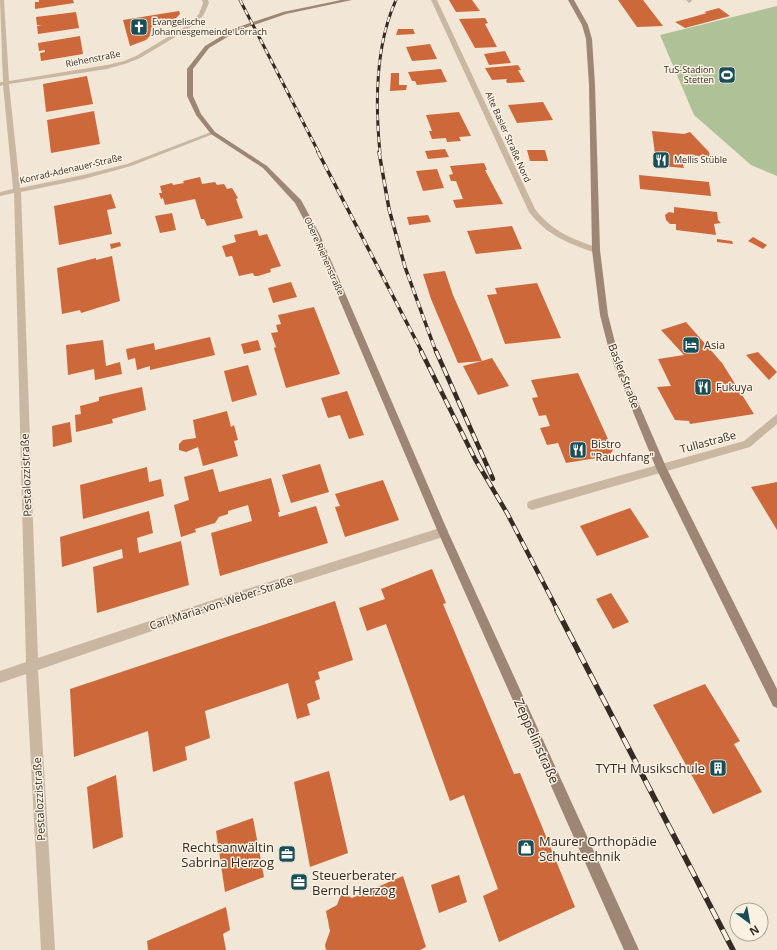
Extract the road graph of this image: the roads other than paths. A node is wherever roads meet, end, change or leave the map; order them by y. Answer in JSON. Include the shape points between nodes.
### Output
{"nodes":[{"id":1,"x":1,"y":0,"type":"edge"},
{"id":2,"x":205,"y":0,"type":"edge"},
{"id":3,"x":349,"y":0,"type":"edge"},
{"id":4,"x":434,"y":0,"type":"edge"},
{"id":5,"x":571,"y":0,"type":"edge"},
{"id":6,"x":3,"y":83,"type":"edge"},
{"id":7,"x":213,"y":133,"type":"junction"},
{"id":8,"x":16,"y":191,"type":"junction"},
{"id":9,"x":0,"y":194,"type":"edge"},
{"id":10,"x":596,"y":250,"type":"junction"},
{"id":11,"x":777,"y":418,"type":"edge"},
{"id":12,"x":661,"y":468,"type":"junction"},
{"id":13,"x":532,"y":505,"type":"dead end"},
{"id":14,"x":442,"y":532,"type":"junction"},
{"id":15,"x":32,"y":667,"type":"junction"},
{"id":16,"x":0,"y":677,"type":"edge"},
{"id":17,"x":777,"y":702,"type":"edge"},
{"id":18,"x":48,"y":950,"type":"edge"},
{"id":19,"x":632,"y":950,"type":"edge"}],
"edges":[{"from":1,"to":6,"type":"street","name":"Pestalozzistraße"},
{"from":2,"to":6,"type":"street","name":"Riehenstraße","via":[[201,14],[185,29],[138,57],[107,67]]},
{"from":3,"to":7,"type":"main road","name":"Obere Riehenstraße","via":[[269,17],[237,29],[207,47],[190,69],[190,96],[198,114]]},
{"from":4,"to":10,"type":"street","name":"Alte Basler Straße Nord","via":[[532,210],[542,224],[554,233]]},
{"from":5,"to":10,"type":"main road","name":"Basler Straße","via":[[585,25],[589,40]]},
{"from":6,"to":8,"type":"street","name":"Pestalozzistraße"},
{"from":7,"to":8,"type":"street","name":"Konrad-Adenauer-Straße","via":[[129,164],[84,177]]},
{"from":7,"to":14,"type":"main road","name":"Obere Riehenstraße","via":[[265,167],[298,202],[316,235]]},
{"from":8,"to":9,"type":"street","name":"Konrad-Adenauer-Straße"},
{"from":8,"to":15,"type":"street","name":"Pestalozzistraße"},
{"from":10,"to":12,"type":"main road","name":"Basler Straße","via":[[604,315],[615,358]]},
{"from":11,"to":12,"type":"street","name":"Tullastraße","via":[[747,444]]},
{"from":12,"to":13,"type":"street"},
{"from":12,"to":17,"type":"main road","name":"Basler Straße"},
{"from":14,"to":15,"type":"street","name":"Carl-Maria-von-Weber-Straße","via":[[234,598]]},
{"from":14,"to":19,"type":"main road","name":"Zeppelinstraße"},
{"from":15,"to":16,"type":"street","name":"Carl-Maria-von-Weber-Straße"},
{"from":15,"to":18,"type":"street","name":"Pestalozzistraße"}]}
